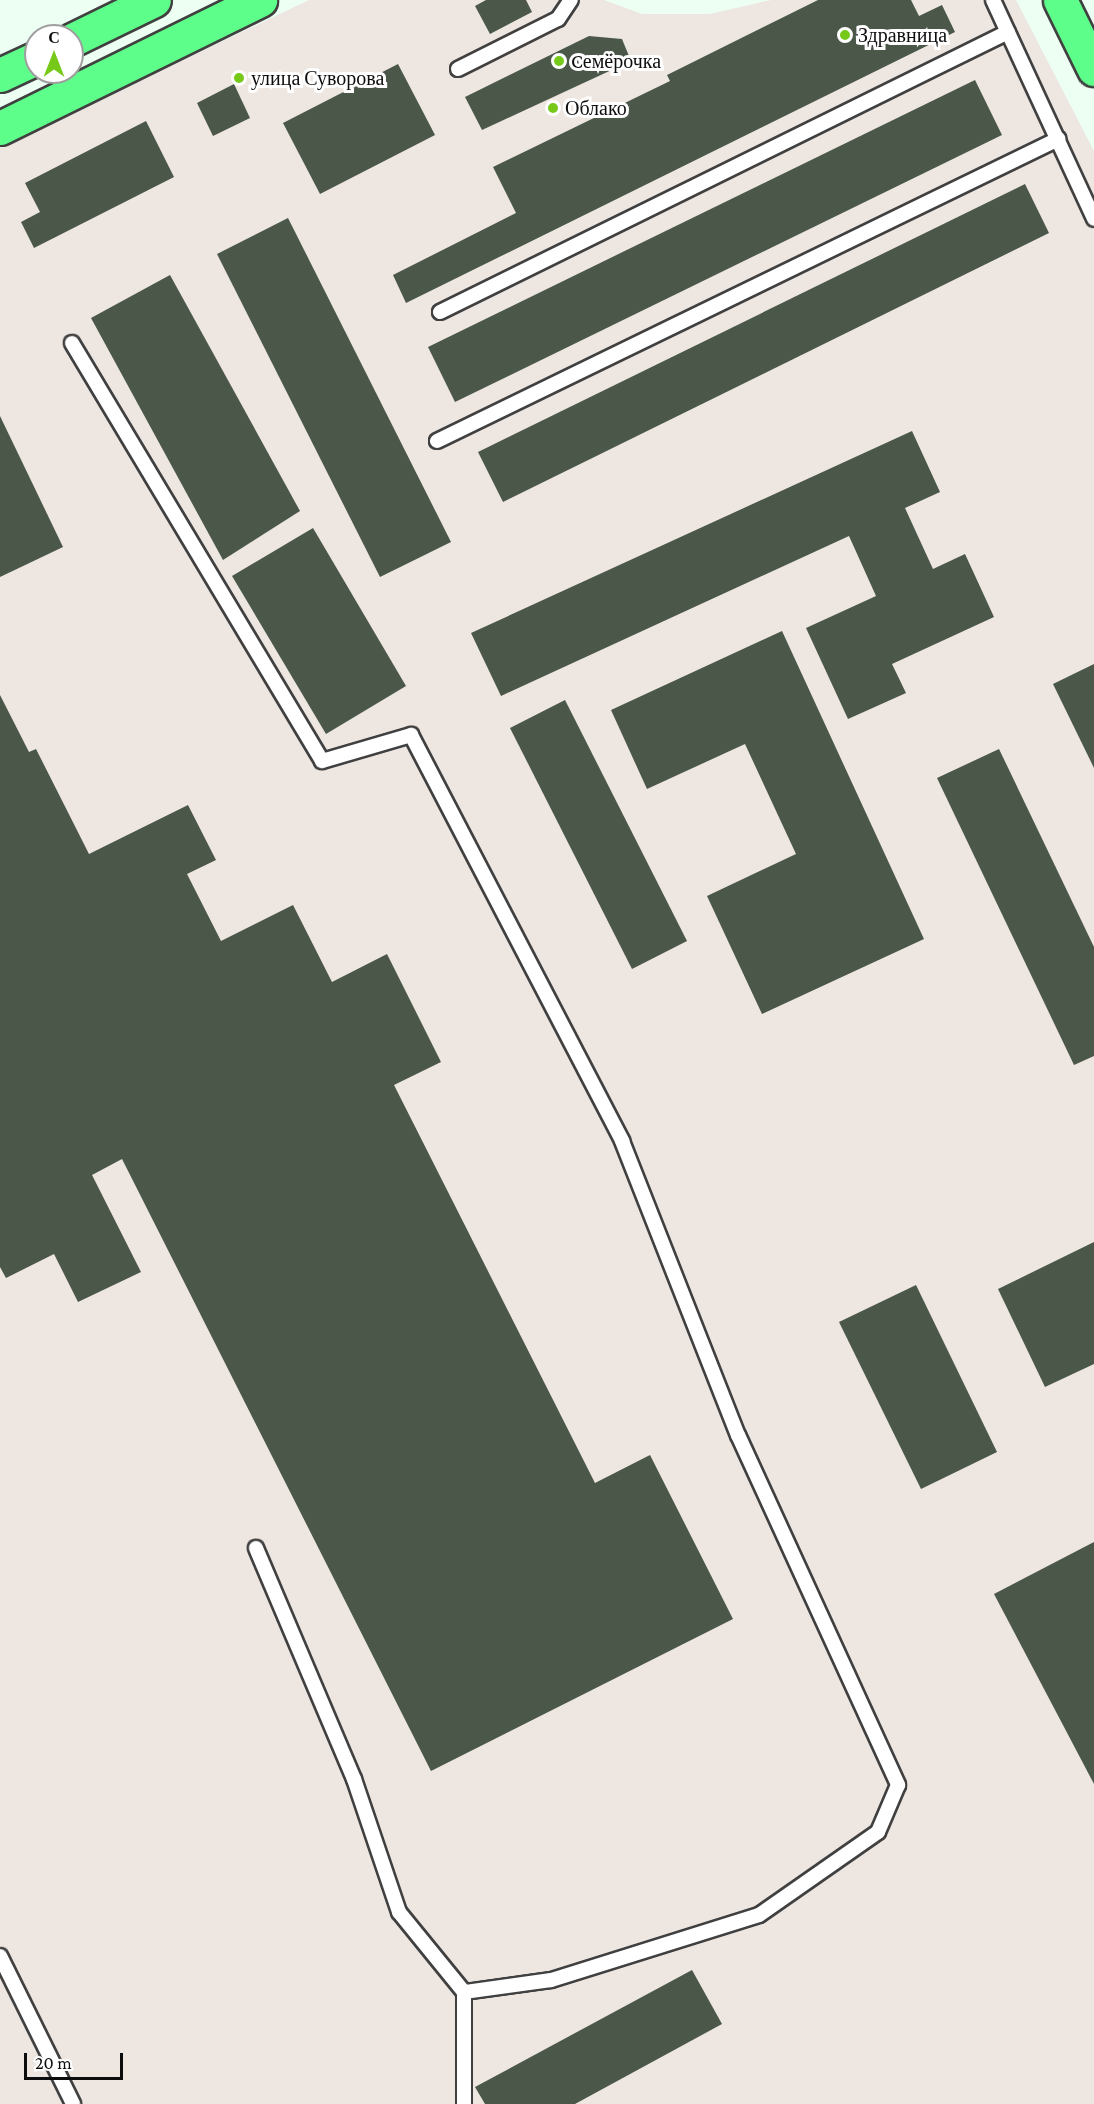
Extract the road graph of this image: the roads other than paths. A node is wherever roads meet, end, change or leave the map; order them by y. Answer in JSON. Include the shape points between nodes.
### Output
{"nodes":[{"id":1,"x":154,"y":0,"type":"edge"},
{"id":2,"x":260,"y":0,"type":"edge"},
{"id":3,"x":572,"y":0,"type":"edge"},
{"id":4,"x":993,"y":0,"type":"edge"},
{"id":5,"x":1060,"y":0,"type":"edge"},
{"id":6,"x":1008,"y":32,"type":"junction"},
{"id":7,"x":84,"y":34,"type":"edge"},
{"id":8,"x":1089,"y":49,"type":"edge"},
{"id":9,"x":24,"y":64,"type":"edge"},
{"id":10,"x":458,"y":69,"type":"dead end"},
{"id":11,"x":0,"y":75,"type":"edge"},
{"id":12,"x":0,"y":128,"type":"edge"},
{"id":13,"x":1058,"y":139,"type":"junction"},
{"id":14,"x":1094,"y":219,"type":"edge"},
{"id":15,"x":440,"y":312,"type":"dead end"},
{"id":16,"x":72,"y":343,"type":"dead end"},
{"id":17,"x":437,"y":441,"type":"dead end"},
{"id":18,"x":256,"y":1548,"type":"dead end"},
{"id":19,"x":0,"y":1956,"type":"edge"},
{"id":20,"x":464,"y":1992,"type":"junction"},
{"id":21,"x":73,"y":2104,"type":"edge"},
{"id":22,"x":464,"y":2104,"type":"edge"}],
"edges":[{"from":1,"to":7,"type":"main road"},
{"from":2,"to":12,"type":"main road"},
{"from":3,"to":10,"type":"lane","via":[[558,20]]},
{"from":4,"to":6,"type":"lane"},
{"from":5,"to":8,"type":"main road"},
{"from":6,"to":13,"type":"lane"},
{"from":6,"to":15,"type":"lane"},
{"from":9,"to":11,"type":"main road"},
{"from":13,"to":14,"type":"lane"},
{"from":13,"to":17,"type":"lane"},
{"from":16,"to":20,"type":"lane","via":[[322,761],[411,735],[622,1141],[738,1435],[898,1785],[878,1832],[759,1915],[550,1980]]},
{"from":18,"to":20,"type":"lane","via":[[354,1779],[399,1912]]},
{"from":19,"to":21,"type":"lane"},
{"from":20,"to":22,"type":"lane"}]}
